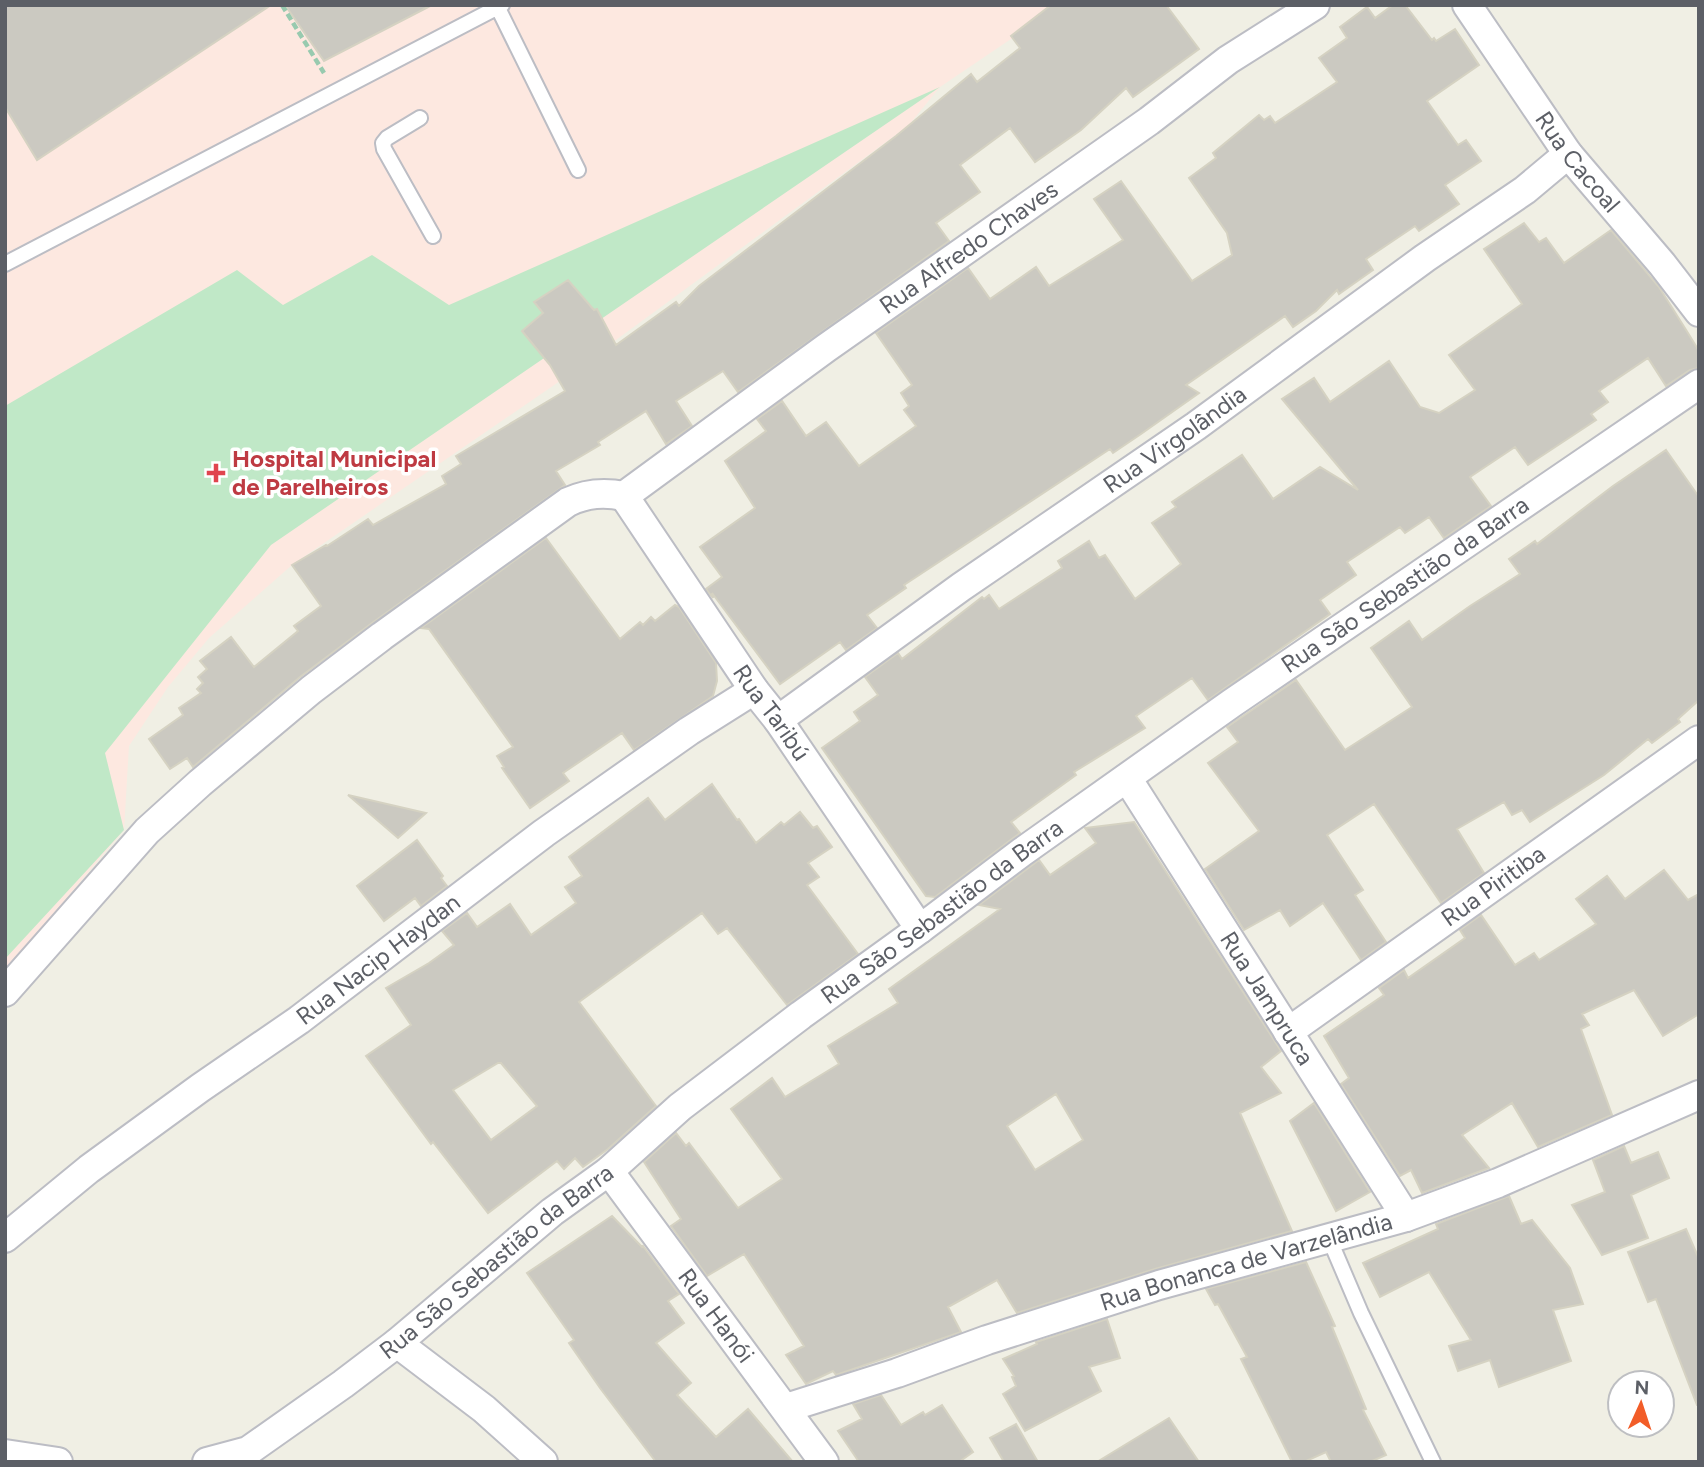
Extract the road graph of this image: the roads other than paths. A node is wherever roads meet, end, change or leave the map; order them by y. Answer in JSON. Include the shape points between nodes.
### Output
{"nodes":[{"id":1,"x":1315,"y":5,"type":"edge"},
{"id":2,"x":1467,"y":5,"type":"edge"},
{"id":3,"x":500,"y":6,"type":"edge"},
{"id":4,"x":420,"y":118,"type":"dead end"},
{"id":5,"x":1569,"y":154,"type":"junction"},
{"id":6,"x":578,"y":170,"type":"dead end"},
{"id":7,"x":433,"y":236,"type":"dead end"},
{"id":8,"x":5,"y":264,"type":"edge"},
{"id":9,"x":1699,"y":312,"type":"edge"},
{"id":10,"x":1699,"y":384,"type":"edge"},
{"id":11,"x":624,"y":496,"type":"junction"},
{"id":12,"x":754,"y":690,"type":"junction"},
{"id":13,"x":778,"y":720,"type":"junction"},
{"id":14,"x":1699,"y":740,"type":"edge"},
{"id":15,"x":1128,"y":778,"type":"junction"},
{"id":16,"x":920,"y":929,"type":"junction"},
{"id":17,"x":5,"y":992,"type":"edge"},
{"id":18,"x":1288,"y":1032,"type":"junction"},
{"id":19,"x":1699,"y":1095,"type":"edge"},
{"id":20,"x":609,"y":1171,"type":"junction"},
{"id":21,"x":1406,"y":1217,"type":"junction"},
{"id":22,"x":5,"y":1237,"type":"edge"},
{"id":23,"x":1329,"y":1238,"type":"junction"},
{"id":24,"x":397,"y":1343,"type":"junction"},
{"id":25,"x":786,"y":1408,"type":"junction"},
{"id":26,"x":5,"y":1454,"type":"edge"},
{"id":27,"x":58,"y":1462,"type":"edge"},
{"id":28,"x":207,"y":1462,"type":"edge"},
{"id":29,"x":543,"y":1462,"type":"edge"},
{"id":30,"x":824,"y":1462,"type":"edge"},
{"id":31,"x":1433,"y":1462,"type":"edge"}],
"edges":[{"from":1,"to":11,"type":"street","name":"Rua Alfredo Chaves","via":[[1214,70]]},
{"from":2,"to":5,"type":"street","name":"Rua Cacoal"},
{"from":3,"to":6,"type":"lane"},
{"from":3,"to":8,"type":"lane"},
{"from":4,"to":7,"type":"lane","via":[[383,143]]},
{"from":5,"to":9,"type":"street","name":"Rua Cacoal"},
{"from":5,"to":13,"type":"street","name":"Rua Virgolândia","via":[[1196,426],[961,587]]},
{"from":10,"to":15,"type":"street","name":"Rua São Sebastião da Barra"},
{"from":11,"to":12,"type":"street","name":"Rua Taribú"},
{"from":11,"to":17,"type":"street","via":[[592,494],[568,502],[311,690],[148,831]]},
{"from":12,"to":13,"type":"street","name":"Rua Taribú"},
{"from":12,"to":22,"type":"street","name":"Rua Nacip Haydan","via":[[544,833],[299,1020],[89,1169]]},
{"from":13,"to":16,"type":"street","name":"Rua Taribú"},
{"from":14,"to":18,"type":"street","name":"Rua Piritiba"},
{"from":15,"to":16,"type":"street","name":"Rua São Sebastião da Barra"},
{"from":15,"to":18,"type":"street","name":"Rua Jampruca"},
{"from":16,"to":20,"type":"street","name":"Rua São Sebastião da Barra","via":[[691,1099]]},
{"from":18,"to":21,"type":"street","name":"Rua Jampruca"},
{"from":19,"to":21,"type":"street","name":"Rua Bonanca de Varzelândia","via":[[1498,1183]]},
{"from":20,"to":24,"type":"street","name":"Rua São Sebastião da Barra","via":[[552,1212]]},
{"from":20,"to":25,"type":"street","name":"Rua Hanói"},
{"from":21,"to":23,"type":"street","name":"Rua Bonanca de Varzelândia"},
{"from":23,"to":25,"type":"street","name":"Rua Bonanca de Varzelândia","via":[[1158,1285]]},
{"from":23,"to":31,"type":"lane"},
{"from":24,"to":28,"type":"street","name":"Rua São Sebastião da Barra","via":[[248,1451]]},
{"from":24,"to":29,"type":"street","via":[[484,1409]]},
{"from":25,"to":30,"type":"street","name":"Rua Hanói"},
{"from":26,"to":27,"type":"street"}]}
